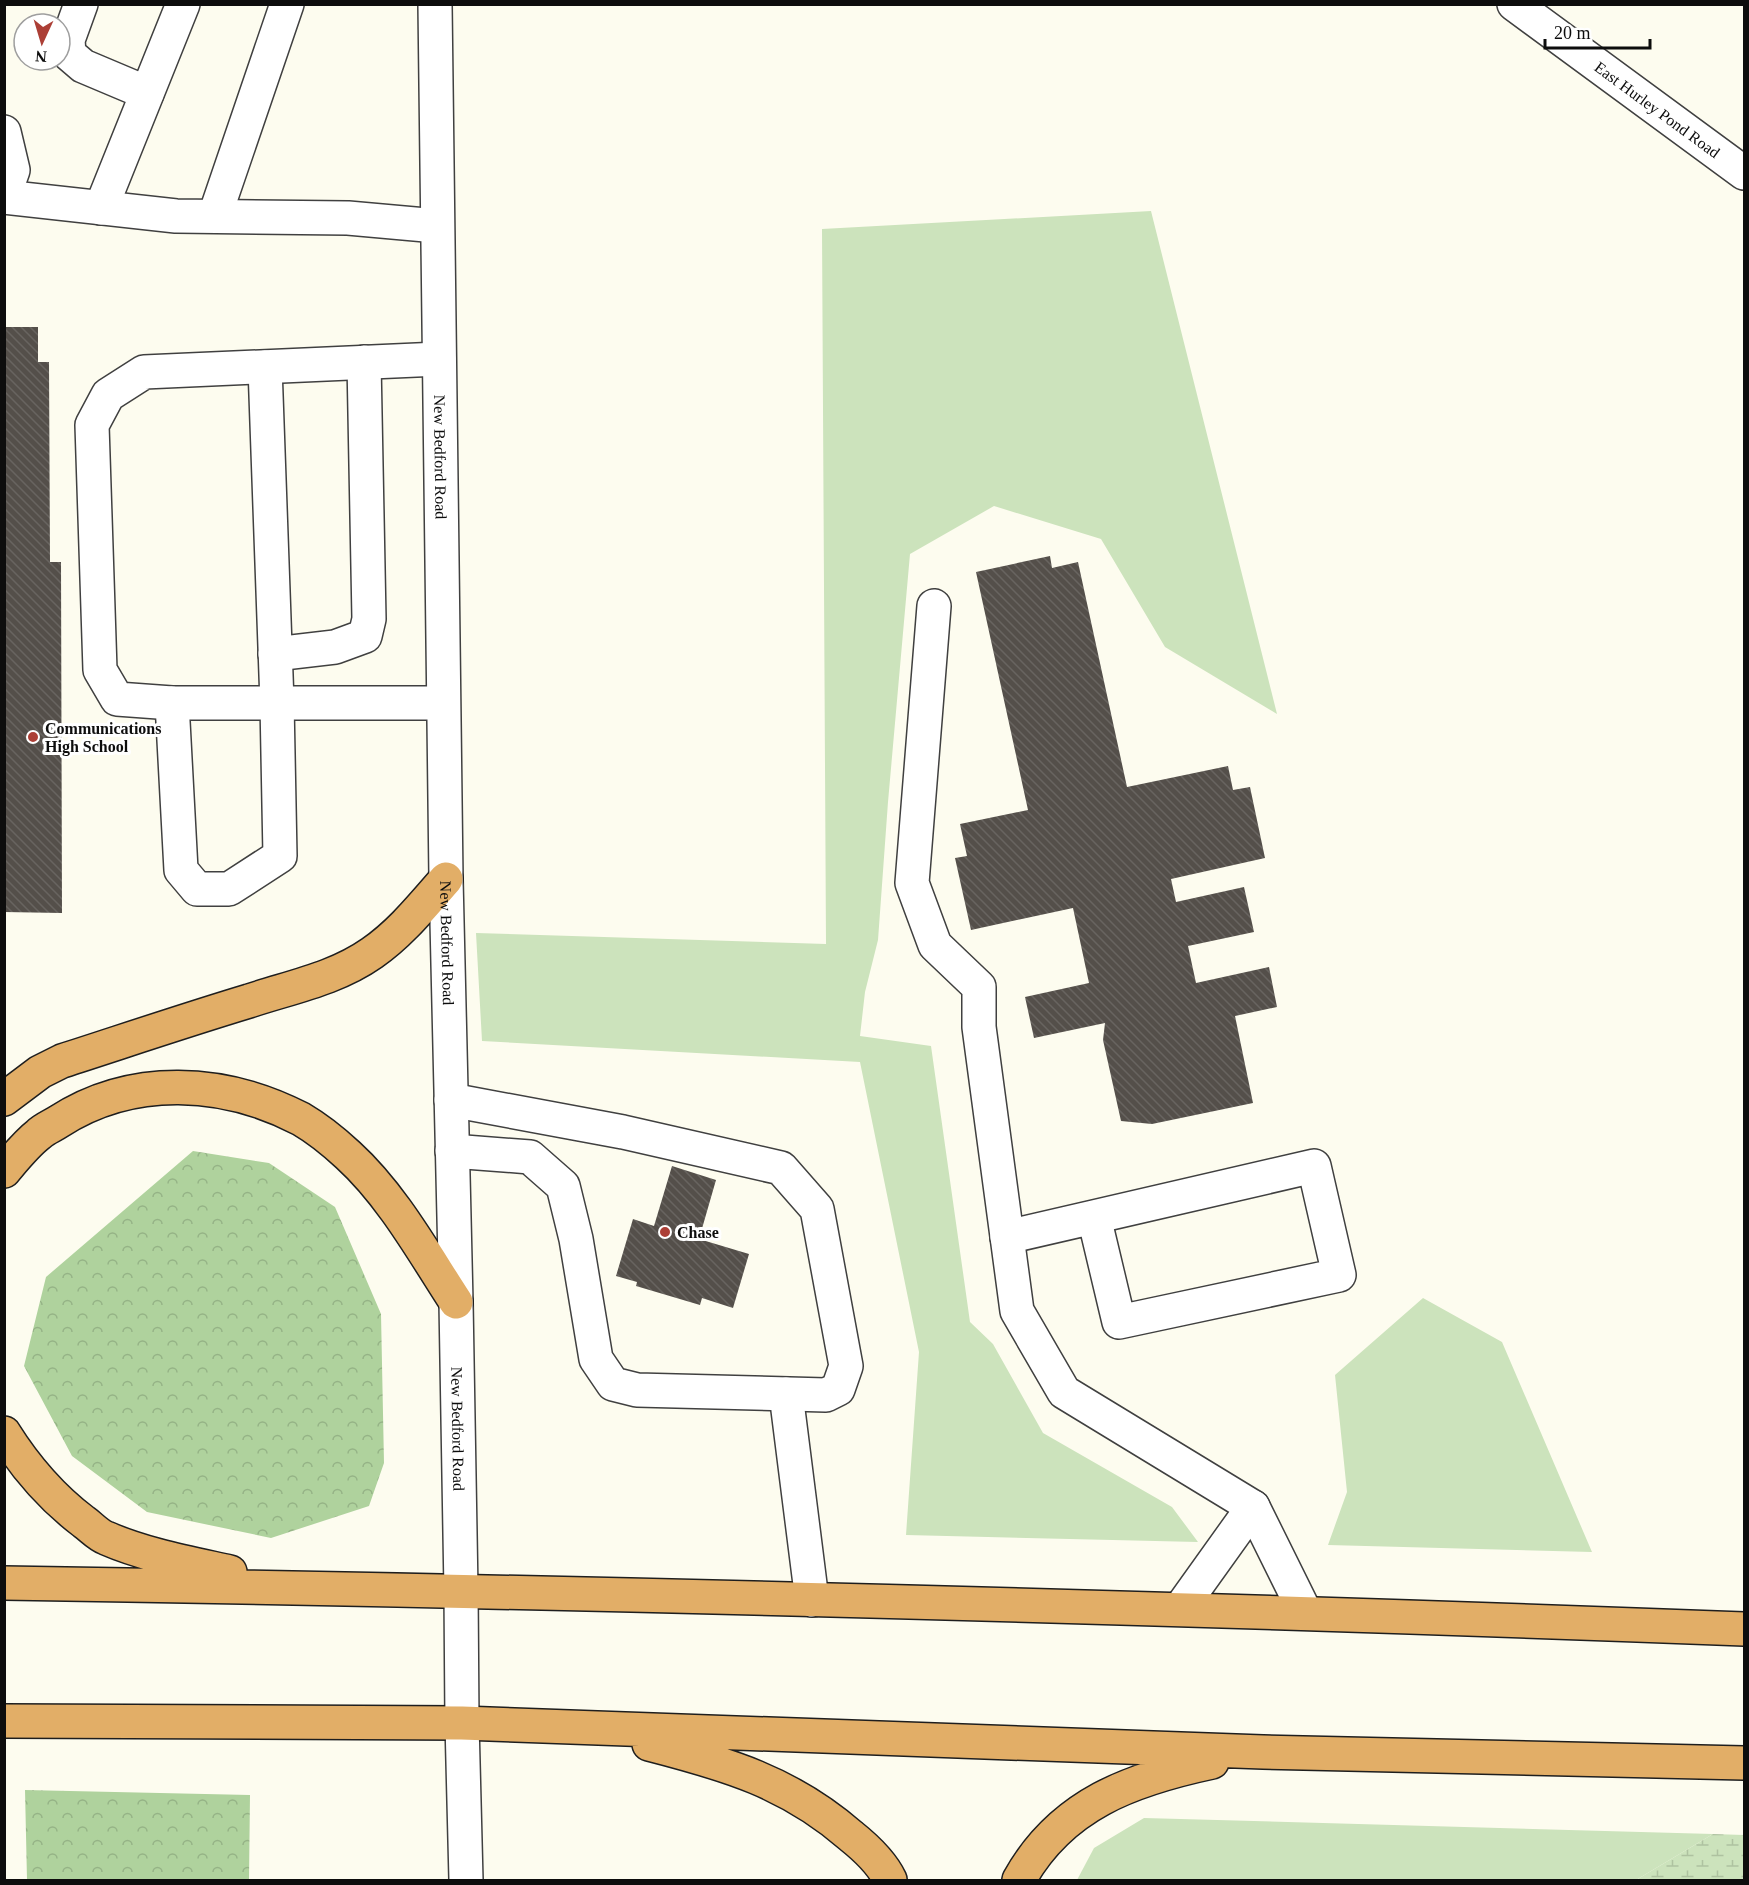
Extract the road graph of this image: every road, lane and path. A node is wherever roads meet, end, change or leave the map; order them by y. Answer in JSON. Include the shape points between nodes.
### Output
{"nodes":[{"id":1,"x":81,"y":4,"type":"edge"},
{"id":2,"x":183,"y":4,"type":"edge"},
{"id":3,"x":287,"y":4,"type":"edge"},
{"id":4,"x":435,"y":4,"type":"edge"},
{"id":5,"x":1514,"y":4,"type":"edge"},
{"id":6,"x":147,"y":93,"type":"junction"},
{"id":7,"x":4,"y":132,"type":"edge"},
{"id":8,"x":1744,"y":172,"type":"edge"},
{"id":9,"x":4,"y":196,"type":"edge"},
{"id":10,"x":100,"y":208,"type":"junction"},
{"id":11,"x":215,"y":215,"type":"junction"},
{"id":12,"x":437,"y":226,"type":"junction"},
{"id":13,"x":439,"y":359,"type":"junction"},
{"id":14,"x":364,"y":362,"type":"junction"},
{"id":15,"x":265,"y":367,"type":"junction"},
{"id":16,"x":934,"y":606,"type":"dead end"},
{"id":17,"x":275,"y":654,"type":"junction"},
{"id":18,"x":172,"y":703,"type":"junction"},
{"id":19,"x":277,"y":703,"type":"junction"},
{"id":20,"x":443,"y":703,"type":"junction"},
{"id":21,"x":446,"y":879,"type":"junction"},
{"id":22,"x":4,"y":1099,"type":"edge"},
{"id":23,"x":451,"y":1100,"type":"junction"},
{"id":24,"x":452,"y":1151,"type":"junction"},
{"id":25,"x":4,"y":1171,"type":"edge"},
{"id":26,"x":1094,"y":1217,"type":"junction"},
{"id":27,"x":1007,"y":1238,"type":"junction"},
{"id":28,"x":456,"y":1302,"type":"junction"},
{"id":29,"x":786,"y":1394,"type":"junction"},
{"id":30,"x":4,"y":1433,"type":"edge"},
{"id":31,"x":1253,"y":1507,"type":"junction"},
{"id":32,"x":4,"y":1583,"type":"edge"},
{"id":33,"x":296,"y":1587,"type":"junction"},
{"id":34,"x":461,"y":1591,"type":"junction"},
{"id":35,"x":812,"y":1600,"type":"junction"},
{"id":36,"x":1180,"y":1609,"type":"junction"},
{"id":37,"x":1305,"y":1612,"type":"junction"},
{"id":38,"x":1744,"y":1629,"type":"edge"},
{"id":39,"x":4,"y":1721,"type":"edge"},
{"id":40,"x":462,"y":1723,"type":"junction"},
{"id":41,"x":589,"y":1728,"type":"junction"},
{"id":42,"x":1263,"y":1752,"type":"junction"},
{"id":43,"x":1744,"y":1763,"type":"edge"},
{"id":44,"x":466,"y":1881,"type":"edge"},
{"id":45,"x":890,"y":1881,"type":"edge"},
{"id":46,"x":1019,"y":1881,"type":"edge"}],
"edges":[{"from":1,"to":6,"type":"street","via":[[68,40],[69,54],[83,66]]},
{"from":2,"to":6,"type":"street"},
{"from":3,"to":11,"type":"street"},
{"from":4,"to":12,"type":"street","name":"New Bedford Road"},
{"from":5,"to":8,"type":"street","name":"East Hurley Pond Road"},
{"from":6,"to":10,"type":"street"},
{"from":7,"to":9,"type":"street","via":[[13,170]]},
{"from":9,"to":10,"type":"street"},
{"from":10,"to":11,"type":"street","via":[[176,216]]},
{"from":11,"to":12,"type":"street","via":[[348,218]]},
{"from":12,"to":13,"type":"street","name":"New Bedford Road"},
{"from":13,"to":14,"type":"street"},
{"from":13,"to":20,"type":"street","name":"New Bedford Road"},
{"from":14,"to":15,"type":"street"},
{"from":14,"to":17,"type":"street","via":[[369,619],[365,636],[335,647]]},
{"from":15,"to":17,"type":"street"},
{"from":15,"to":18,"type":"street","via":[[144,372],[108,395],[92,425],[100,670],[117,699]]},
{"from":16,"to":27,"type":"street","via":[[912,883],[935,945],[979,987],[978,1027]]},
{"from":17,"to":19,"type":"street"},
{"from":18,"to":19,"type":"street"},
{"from":18,"to":19,"type":"street","via":[[181,870],[197,889],[229,889],[280,856]]},
{"from":19,"to":20,"type":"street"},
{"from":20,"to":21,"type":"street","name":"New Bedford Road"},
{"from":21,"to":22,"type":"highway","via":[[401,930],[346,969],[62,1061]]},
{"from":21,"to":23,"type":"street","name":"New Bedford Road"},
{"from":23,"to":24,"type":"street","name":"New Bedford Road"},
{"from":23,"to":29,"type":"street","via":[[622,1132],[781,1168],[817,1209],[846,1366],[838,1389],[825,1395]]},
{"from":24,"to":28,"type":"street","name":"New Bedford Road"},
{"from":24,"to":29,"type":"street","via":[[530,1157],[563,1186],[596,1359],[613,1384],[637,1390]]},
{"from":25,"to":28,"type":"highway","via":[[39,1134],[75,1110],[103,1098],[138,1089],[169,1087],[247,1098],[303,1120],[351,1157],[390,1201]]},
{"from":26,"to":26,"type":"street","via":[[1314,1166],[1339,1275],[1119,1322]]},
{"from":26,"to":27,"type":"street"},
{"from":27,"to":31,"type":"street","via":[[1017,1311],[1064,1392]]},
{"from":28,"to":34,"type":"street","name":"New Bedford Road"},
{"from":29,"to":35,"type":"street"},
{"from":30,"to":33,"type":"highway","via":[[45,1488],[104,1538],[163,1557]]},
{"from":31,"to":36,"type":"street"},
{"from":31,"to":37,"type":"street"},
{"from":32,"to":33,"type":"highway"},
{"from":33,"to":34,"type":"highway"},
{"from":34,"to":35,"type":"highway"},
{"from":34,"to":40,"type":"street","name":"New Bedford Road"},
{"from":35,"to":36,"type":"highway"},
{"from":36,"to":37,"type":"highway"},
{"from":37,"to":38,"type":"highway"},
{"from":39,"to":40,"type":"highway"},
{"from":40,"to":41,"type":"highway"},
{"from":40,"to":44,"type":"street","name":"New Bedford Road"},
{"from":41,"to":42,"type":"highway"},
{"from":41,"to":45,"type":"highway","via":[[744,1771],[785,1790],[868,1850]]},
{"from":42,"to":43,"type":"highway"},
{"from":42,"to":46,"type":"highway","via":[[1178,1769],[1110,1793],[1068,1820],[1039,1850]]}]}
